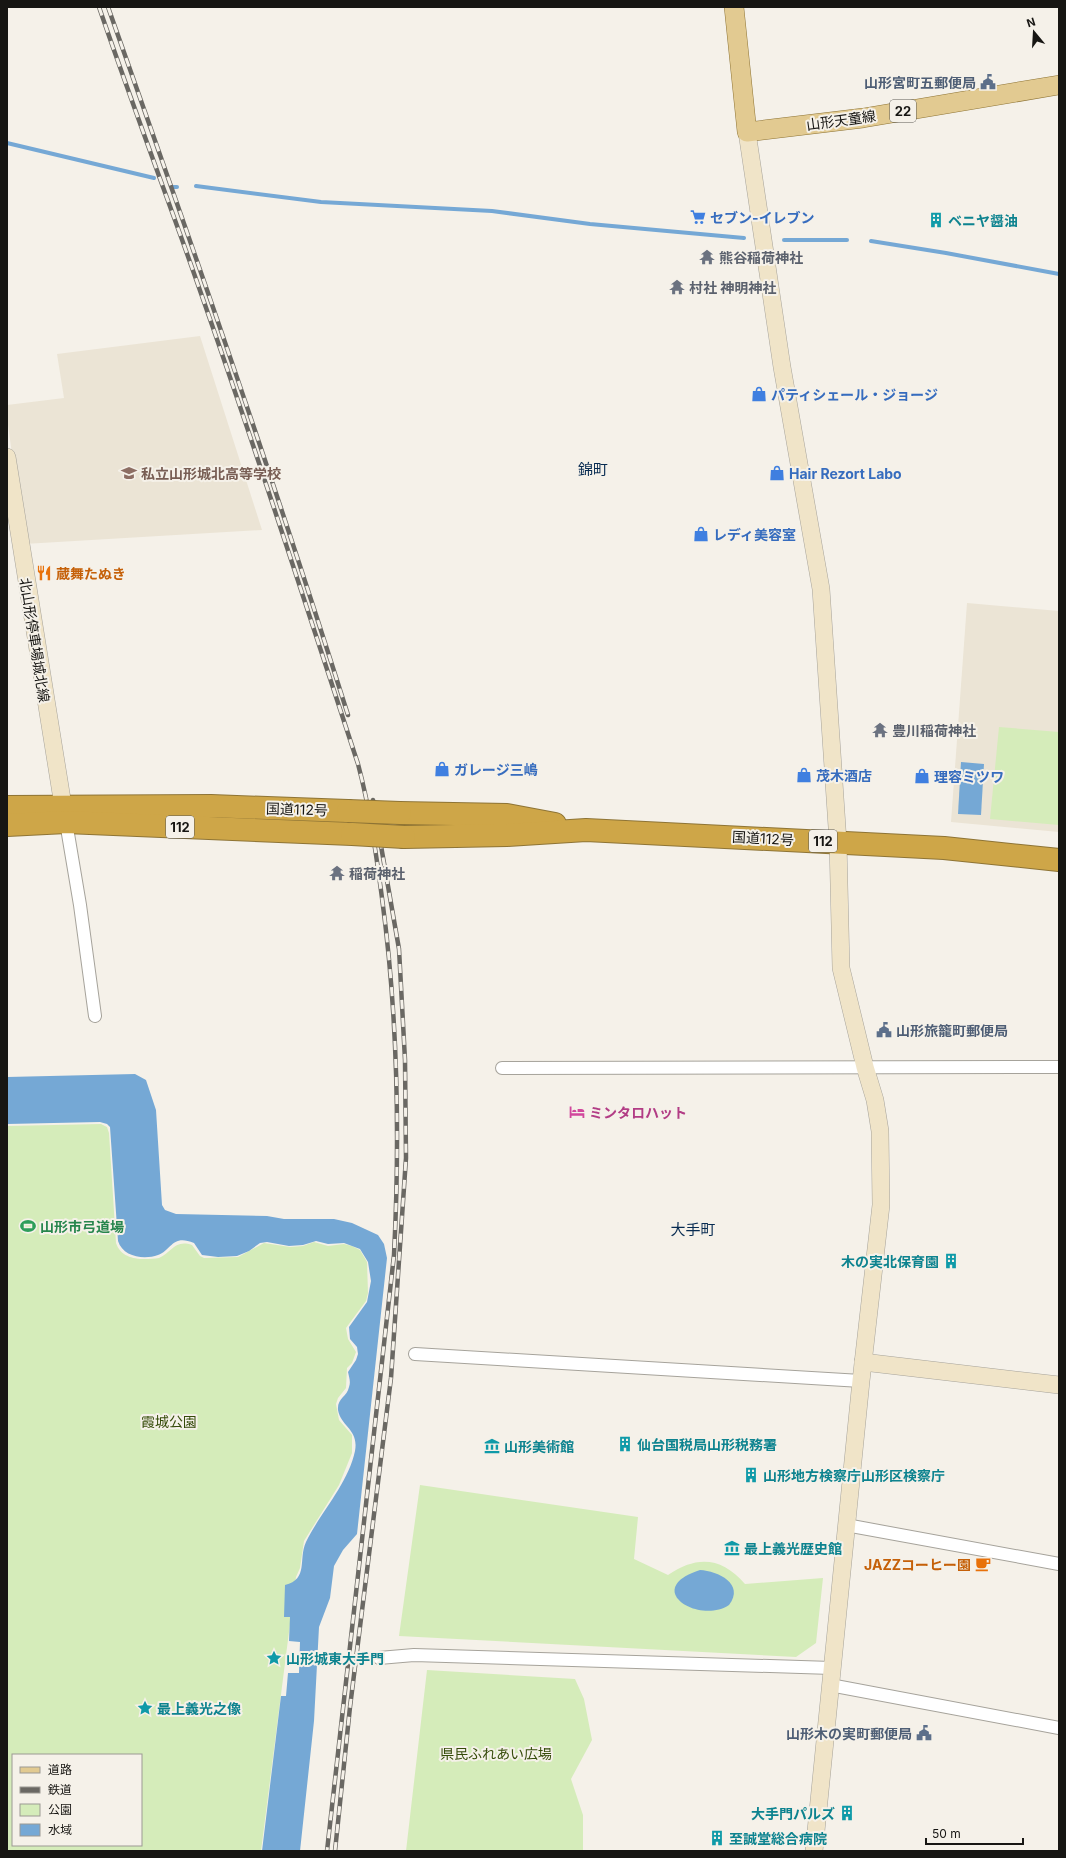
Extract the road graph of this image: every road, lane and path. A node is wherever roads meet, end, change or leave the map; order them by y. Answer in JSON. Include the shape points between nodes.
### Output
{"nodes":[{"id":1,"x":734,"y":7,"type":"edge"},
{"id":2,"x":1059,"y":85,"type":"edge"},
{"id":3,"x":747,"y":132,"type":"junction"},
{"id":4,"x":7,"y":457,"type":"edge"},
{"id":5,"x":7,"y":807,"type":"edge"},
{"id":6,"x":64,"y":814,"type":"junction"},
{"id":7,"x":7,"y":825,"type":"edge"},
{"id":8,"x":586,"y":830,"type":"junction"},
{"id":9,"x":838,"y":842,"type":"junction"},
{"id":10,"x":1059,"y":860,"type":"edge"},
{"id":11,"x":95,"y":1016,"type":"dead end"},
{"id":12,"x":865,"y":1067,"type":"junction"},
{"id":13,"x":1059,"y":1067,"type":"edge"},
{"id":14,"x":502,"y":1068,"type":"dead end"},
{"id":15,"x":415,"y":1354,"type":"dead end"},
{"id":16,"x":863,"y":1362,"type":"junction"},
{"id":17,"x":861,"y":1381,"type":"junction"},
{"id":18,"x":1059,"y":1385,"type":"edge"},
{"id":19,"x":846,"y":1525,"type":"junction"},
{"id":20,"x":1059,"y":1564,"type":"edge"},
{"id":21,"x":379,"y":1658,"type":"dead end"},
{"id":22,"x":831,"y":1677,"type":"junction"},
{"id":23,"x":1059,"y":1728,"type":"edge"},
{"id":24,"x":814,"y":1851,"type":"edge"}],
"edges":[{"from":1,"to":3,"type":"main road"},
{"from":2,"to":3,"type":"main road","name":"山形天童線","number":"22","via":[[863,118]]},
{"from":3,"to":9,"type":"street","via":[[782,367],[821,589]]},
{"from":4,"to":6,"type":"street","name":"北山形停車場城北線"},
{"from":5,"to":6,"type":"highway","name":"国道112号","number":"112"},
{"from":6,"to":7,"type":"highway","name":"国道112号","number":"112"},
{"from":6,"to":8,"type":"highway","name":"国道112号","number":"112","bridge":true,"via":[[404,837]]},
{"from":6,"to":8,"type":"highway","name":"国道112号","number":"112","bridge":true,"via":[[211,806],[507,815]]},
{"from":6,"to":11,"type":"street","via":[[80,905]]},
{"from":8,"to":9,"type":"highway","name":"国道112号","number":"112"},
{"from":9,"to":10,"type":"highway","name":"国道112号","number":"112","via":[[944,848]]},
{"from":9,"to":12,"type":"street","via":[[841,968]]},
{"from":12,"to":13,"type":"street"},
{"from":12,"to":14,"type":"street"},
{"from":12,"to":16,"type":"street","via":[[875,1100],[880,1131],[881,1205]]},
{"from":15,"to":17,"type":"street"},
{"from":16,"to":17,"type":"street"},
{"from":16,"to":18,"type":"street"},
{"from":17,"to":19,"type":"street"},
{"from":19,"to":20,"type":"street"},
{"from":19,"to":22,"type":"street"},
{"from":21,"to":22,"type":"street","via":[[414,1655]]},
{"from":22,"to":23,"type":"street"},
{"from":22,"to":24,"type":"street"}]}
